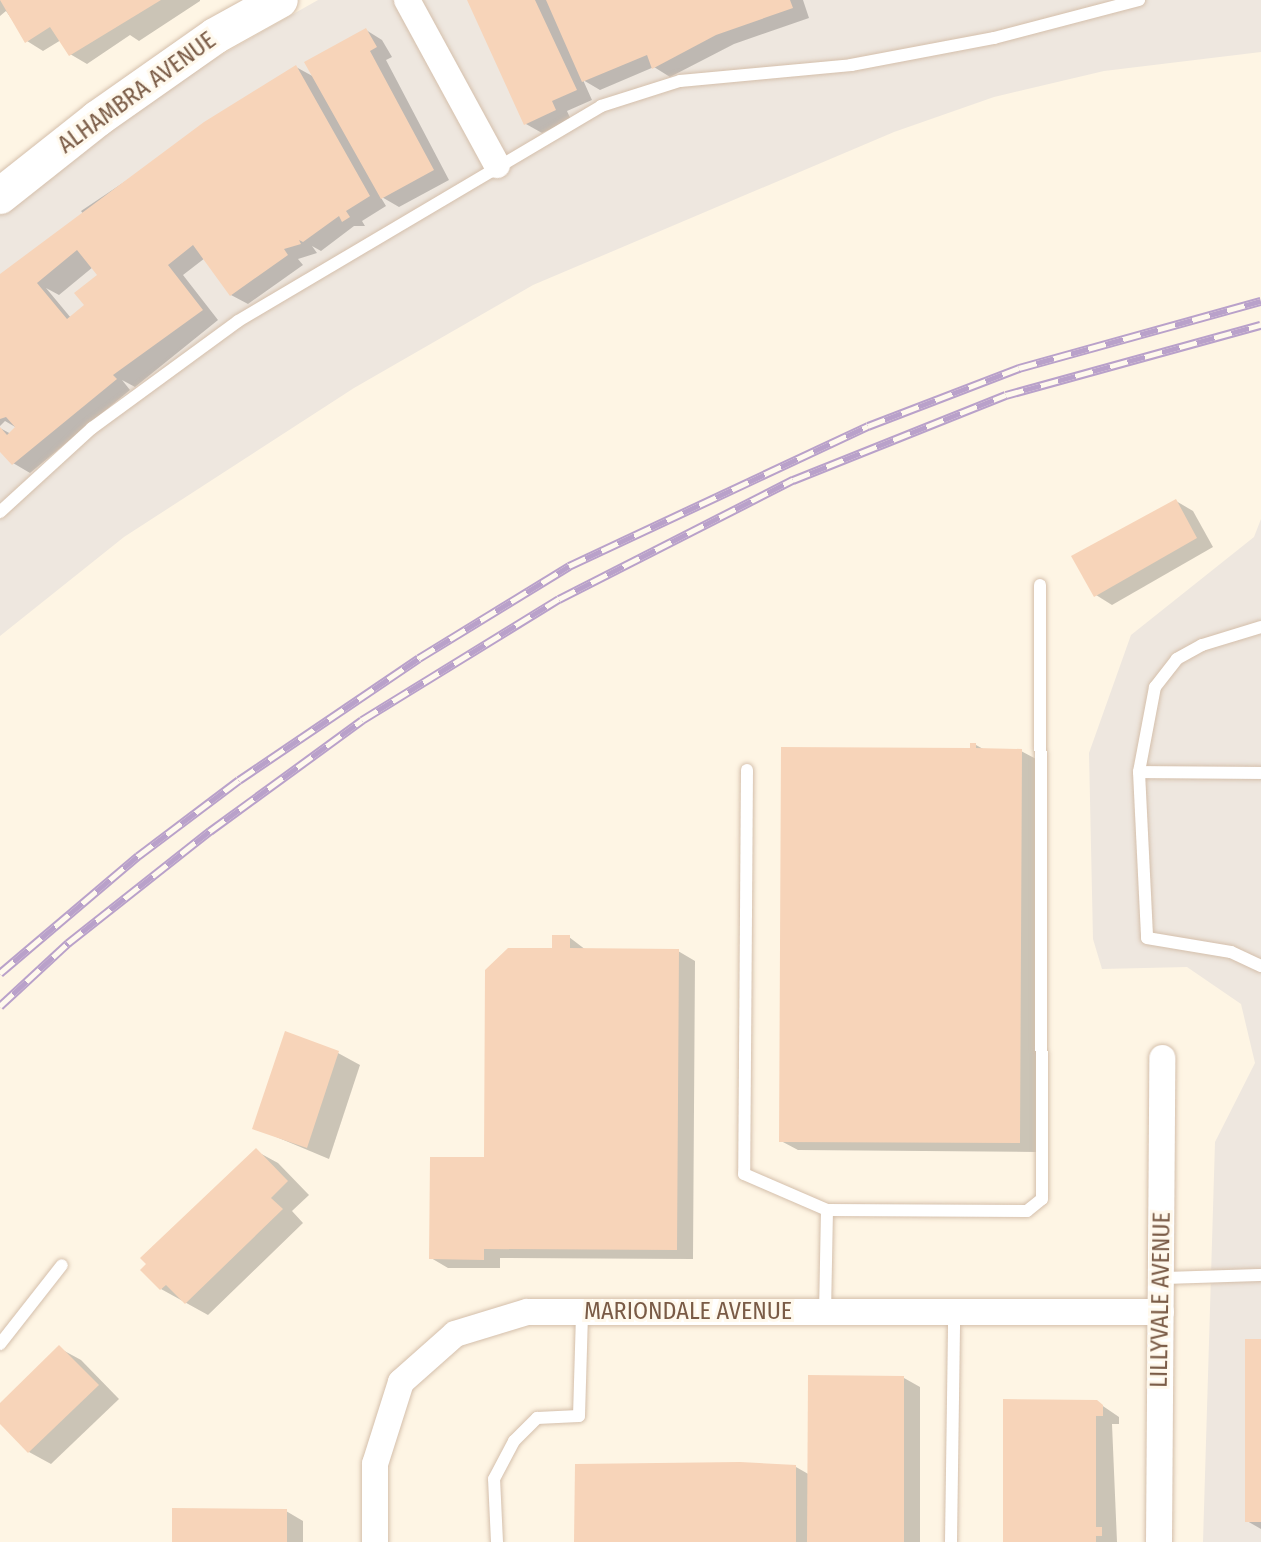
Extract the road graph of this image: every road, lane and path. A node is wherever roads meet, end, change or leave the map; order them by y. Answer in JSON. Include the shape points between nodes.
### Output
{"nodes":[{"id":1,"x":280,"y":0,"type":"edge"},
{"id":2,"x":407,"y":0,"type":"edge"},
{"id":3,"x":1139,"y":0,"type":"edge"},
{"id":4,"x":497,"y":165,"type":"junction"},
{"id":5,"x":0,"y":196,"type":"edge"},
{"id":6,"x":0,"y":512,"type":"edge"},
{"id":7,"x":1040,"y":585,"type":"dead end"},
{"id":8,"x":1261,"y":627,"type":"edge"},
{"id":9,"x":747,"y":770,"type":"dead end"},
{"id":10,"x":1139,"y":772,"type":"junction"},
{"id":11,"x":1261,"y":773,"type":"edge"},
{"id":12,"x":1261,"y":966,"type":"edge"},
{"id":13,"x":1162,"y":1058,"type":"dead end"},
{"id":14,"x":827,"y":1210,"type":"junction"},
{"id":15,"x":62,"y":1265,"type":"dead end"},
{"id":16,"x":1261,"y":1275,"type":"edge"},
{"id":17,"x":1163,"y":1278,"type":"junction"},
{"id":18,"x":582,"y":1312,"type":"junction"},
{"id":19,"x":825,"y":1312,"type":"junction"},
{"id":20,"x":1161,"y":1312,"type":"junction"},
{"id":21,"x":954,"y":1313,"type":"junction"},
{"id":22,"x":0,"y":1344,"type":"edge"},
{"id":23,"x":375,"y":1542,"type":"edge"},
{"id":24,"x":497,"y":1542,"type":"edge"},
{"id":25,"x":951,"y":1542,"type":"edge"},
{"id":26,"x":1159,"y":1542,"type":"edge"}],
"edges":[{"from":1,"to":5,"type":"main road","name":"ALHAMBRA AVENUE","via":[[215,36]]},
{"from":2,"to":4,"type":"street"},
{"from":3,"to":4,"type":"lane","via":[[994,38],[851,65],[680,81],[601,106]]},
{"from":4,"to":6,"type":"lane","via":[[238,321],[92,428]]},
{"from":7,"to":14,"type":"lane","via":[[1042,1199],[1027,1211]]},
{"from":8,"to":10,"type":"lane","via":[[1202,645],[1177,659],[1155,687]]},
{"from":9,"to":14,"type":"lane","via":[[744,1174]]},
{"from":10,"to":11,"type":"lane"},
{"from":10,"to":12,"type":"lane","via":[[1147,938],[1231,952]]},
{"from":13,"to":17,"type":"street","name":"LILLYVALE AVENUE"},
{"from":14,"to":19,"type":"lane"},
{"from":15,"to":22,"type":"lane"},
{"from":16,"to":17,"type":"lane"},
{"from":17,"to":20,"type":"street","name":"LILLYVALE AVENUE"},
{"from":18,"to":19,"type":"street","name":"MARIONDALE AVENUE"},
{"from":18,"to":23,"type":"street","name":"MARIONDALE AVENUE","via":[[527,1312],[455,1334],[401,1382],[375,1464]]},
{"from":18,"to":24,"type":"lane","via":[[579,1416],[537,1418],[514,1441],[494,1479]]},
{"from":19,"to":21,"type":"street","name":"MARIONDALE AVENUE"},
{"from":20,"to":21,"type":"street","name":"MARIONDALE AVENUE"},
{"from":20,"to":26,"type":"street","name":"LILLYVALE AVENUE"},
{"from":21,"to":25,"type":"lane"}]}
